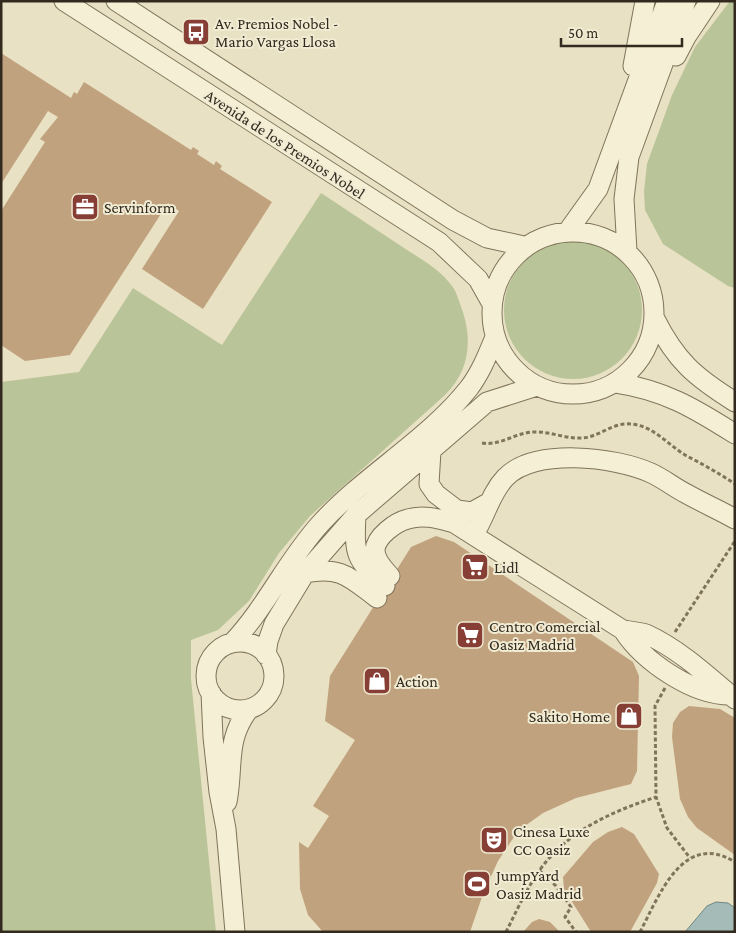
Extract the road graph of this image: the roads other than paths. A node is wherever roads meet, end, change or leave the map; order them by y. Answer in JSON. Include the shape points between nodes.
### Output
{"nodes":[{"id":1,"x":64,"y":1,"type":"edge"},
{"id":2,"x":116,"y":1,"type":"edge"},
{"id":3,"x":645,"y":1,"type":"edge"},
{"id":4,"x":667,"y":1,"type":"edge"},
{"id":5,"x":686,"y":1,"type":"edge"},
{"id":6,"x":710,"y":1,"type":"edge"},
{"id":7,"x":621,"y":154,"type":"junction"},
{"id":8,"x":568,"y":231,"type":"junction"},
{"id":9,"x":524,"y":246,"type":"junction"},
{"id":10,"x":627,"y":251,"type":"junction"},
{"id":11,"x":491,"y":302,"type":"junction"},
{"id":12,"x":655,"y":318,"type":"junction"},
{"id":13,"x":495,"y":337,"type":"junction"},
{"id":14,"x":616,"y":383,"type":"junction"},
{"id":15,"x":537,"y":386,"type":"junction"},
{"id":16,"x":735,"y":402,"type":"edge"},
{"id":17,"x":735,"y":434,"type":"edge"},
{"id":18,"x":430,"y":451,"type":"junction"},
{"id":19,"x":488,"y":503,"type":"junction"},
{"id":20,"x":356,"y":515,"type":"junction"},
{"id":21,"x":735,"y":519,"type":"edge"},
{"id":22,"x":474,"y":534,"type":"junction"},
{"id":23,"x":305,"y":572,"type":"junction"},
{"id":24,"x":386,"y":583,"type":"junction"},
{"id":25,"x":623,"y":630,"type":"junction"},
{"id":26,"x":233,"y":642,"type":"junction"},
{"id":27,"x":266,"y":655,"type":"junction"},
{"id":28,"x":211,"y":693,"type":"junction"},
{"id":29,"x":732,"y":697,"type":"edge"},
{"id":30,"x":249,"y":709,"type":"junction"},
{"id":31,"x":224,"y":815,"type":"junction"},
{"id":32,"x":235,"y":932,"type":"edge"}],
"edges":[{"from":1,"to":11,"type":"street","name":"Avenida de los Premios Nobel","via":[[439,242],[478,279]]},
{"from":2,"to":9,"type":"street","name":"Avenida de los Premios Nobel","via":[[453,220],[487,238]]},
{"from":3,"to":7,"type":"street"},
{"from":4,"to":7,"type":"street"},
{"from":5,"to":7,"type":"street"},
{"from":6,"to":7,"type":"street","via":[[686,36]]},
{"from":7,"to":8,"type":"street"},
{"from":7,"to":10,"type":"street"},
{"from":8,"to":9,"type":"street","via":[[545,236]]},
{"from":8,"to":10,"type":"street","via":[[599,235]]},
{"from":9,"to":11,"type":"street","via":[[500,274]]},
{"from":10,"to":12,"type":"street","via":[[643,270],[652,294]]},
{"from":11,"to":13,"type":"street"},
{"from":12,"to":14,"type":"street","via":[[649,344],[636,366]]},
{"from":12,"to":16,"type":"street","via":[[667,343],[686,367]]},
{"from":13,"to":15,"type":"street","via":[[506,361]]},
{"from":13,"to":26,"type":"street","via":[[470,387],[447,412],[344,500],[321,524],[289,562],[257,614]]},
{"from":14,"to":15,"type":"street","via":[[587,394],[556,394]]},
{"from":14,"to":17,"type":"street","via":[[644,387],[666,395],[693,407]]},
{"from":15,"to":18,"type":"street","via":[[487,402]]},
{"from":18,"to":19,"type":"street","via":[[429,484],[436,494],[457,510],[472,512]]},
{"from":18,"to":20,"type":"street"},
{"from":19,"to":21,"type":"street","via":[[505,478],[520,466],[542,459],[566,458],[635,467],[652,473]]},
{"from":19,"to":22,"type":"street","via":[[486,515]]},
{"from":20,"to":23,"type":"street"},
{"from":20,"to":24,"type":"street","via":[[356,554],[364,567]]},
{"from":22,"to":24,"type":"street","via":[[460,536],[434,527],[418,527],[402,533],[386,546],[383,556]]},
{"from":22,"to":25,"type":"street"},
{"from":23,"to":24,"type":"street","via":[[339,572]]},
{"from":23,"to":27,"type":"street","via":[[274,624]]},
{"from":25,"to":29,"type":"street","via":[[645,634],[666,646]]},
{"from":25,"to":29,"type":"street","via":[[633,646],[672,674],[707,693]]},
{"from":26,"to":27,"type":"street","via":[[246,642]]},
{"from":26,"to":28,"type":"street","via":[[214,653],[209,662],[206,672]]},
{"from":27,"to":30,"type":"street","via":[[274,672],[273,682],[265,699]]},
{"from":28,"to":30,"type":"street","via":[[227,707]]},
{"from":28,"to":31,"type":"street","via":[[218,792]]},
{"from":30,"to":31,"type":"street","via":[[233,739]]},
{"from":31,"to":32,"type":"street"}]}
